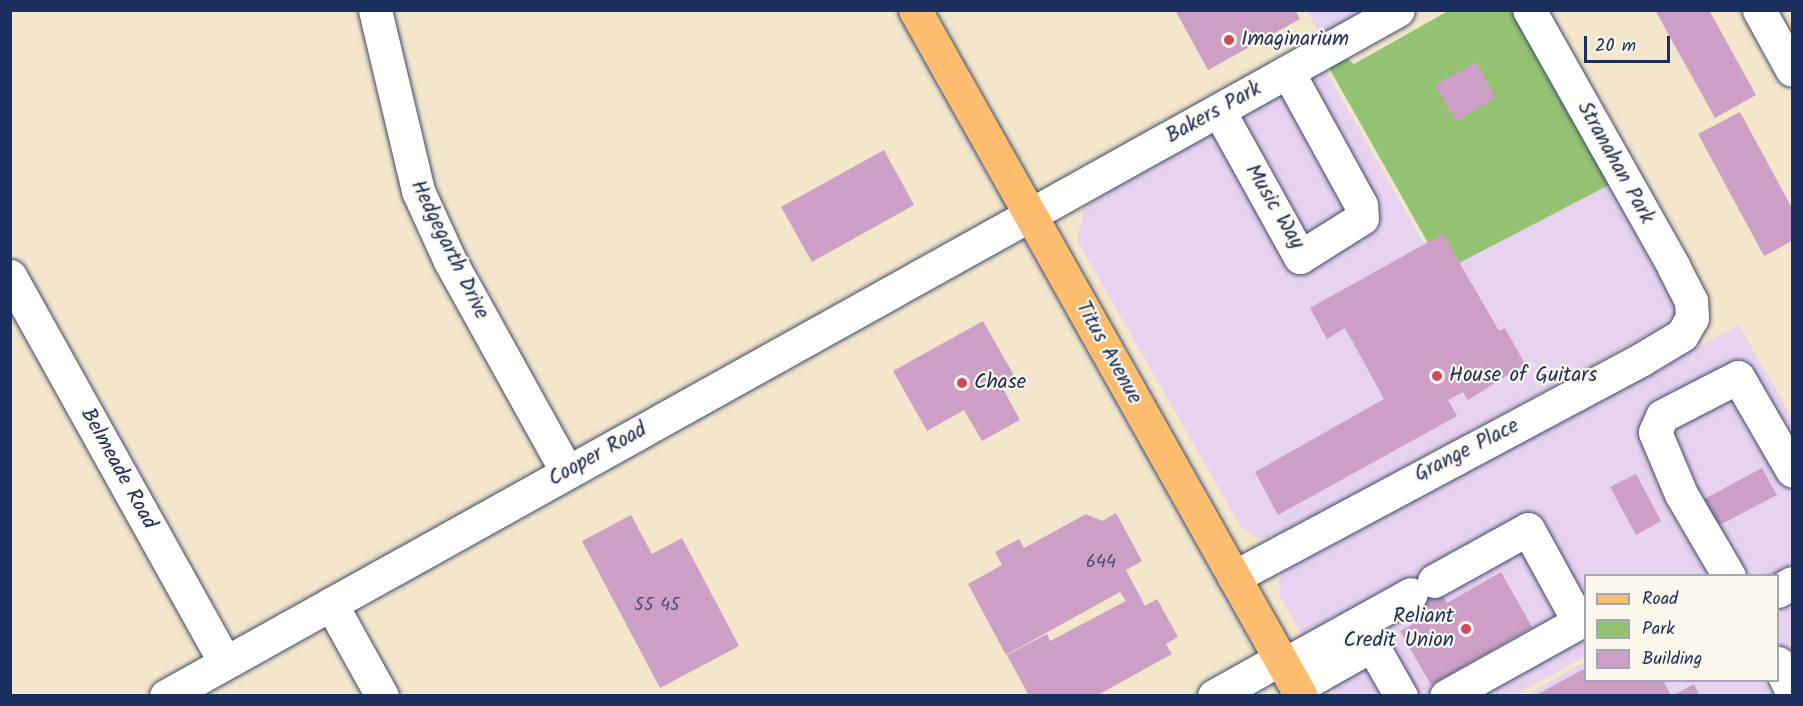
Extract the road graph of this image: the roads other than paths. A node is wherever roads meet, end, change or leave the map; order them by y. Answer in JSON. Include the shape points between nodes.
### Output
{"nodes":[{"id":1,"x":375,"y":10,"type":"edge"},
{"id":2,"x":1398,"y":10,"type":"edge"},
{"id":3,"x":1529,"y":10,"type":"edge"},
{"id":4,"x":1759,"y":10,"type":"edge"},
{"id":5,"x":916,"y":11,"type":"edge"},
{"id":6,"x":1792,"y":70,"type":"edge"},
{"id":7,"x":1288,"y":72,"type":"junction"},
{"id":8,"x":1219,"y":111,"type":"junction"},
{"id":9,"x":1030,"y":215,"type":"junction"},
{"id":10,"x":10,"y":276,"type":"edge"},
{"id":11,"x":1692,"y":318,"type":"joint"},
{"id":12,"x":1792,"y":470,"type":"edge"},
{"id":13,"x":567,"y":472,"type":"junction"},
{"id":14,"x":1728,"y":574,"type":"edge"},
{"id":15,"x":1234,"y":577,"type":"junction"},
{"id":16,"x":331,"y":604,"type":"junction"},
{"id":17,"x":225,"y":662,"type":"junction"},
{"id":18,"x":1779,"y":665,"type":"edge"},
{"id":19,"x":1290,"y":677,"type":"edge"},
{"id":20,"x":1792,"y":692,"type":"edge"},
{"id":21,"x":166,"y":696,"type":"edge"},
{"id":22,"x":382,"y":696,"type":"edge"},
{"id":23,"x":1214,"y":696,"type":"edge"},
{"id":24,"x":1401,"y":696,"type":"edge"},
{"id":25,"x":1446,"y":696,"type":"edge"}],
"edges":[{"from":1,"to":13,"type":"street","name":"Hedgegarth Drive","via":[[418,191]]},
{"from":2,"to":7,"type":"street","name":"Bakers Park"},
{"from":3,"to":11,"type":"street","name":"Stranahan Park","via":[[1674,267],[1691,301]]},
{"from":4,"to":6,"type":"street"},
{"from":5,"to":9,"type":"main road","name":"Titus Avenue"},
{"from":7,"to":8,"type":"street","name":"Bakers Park"},
{"from":7,"to":8,"type":"street","name":"Music Way","via":[[1361,205],[1362,218],[1300,256]]},
{"from":8,"to":9,"type":"street","name":"Bakers Park"},
{"from":9,"to":13,"type":"street","name":"Cooper Road"},
{"from":9,"to":15,"type":"main road","name":"Titus Avenue"},
{"from":10,"to":17,"type":"street","name":"Belmeade Road"},
{"from":11,"to":15,"type":"street","name":"Grange Place","via":[[1682,335],[1642,359]]},
{"from":12,"to":14,"type":"street","via":[[1738,377],[1662,416],[1655,432],[1676,484]]},
{"from":13,"to":16,"type":"street","name":"Cooper Road"},
{"from":15,"to":19,"type":"main road","name":"Titus Avenue"},
{"from":16,"to":17,"type":"street","name":"Cooper Road"},
{"from":16,"to":22,"type":"street"},
{"from":17,"to":21,"type":"street","name":"Cooper Road"},
{"from":18,"to":20,"type":"street"},
{"from":19,"to":23,"type":"street"},
{"from":19,"to":24,"type":"street","via":[[1372,645]]},
{"from":19,"to":25,"type":"street","via":[[1422,587],[1528,529],[1579,622]]}]}
